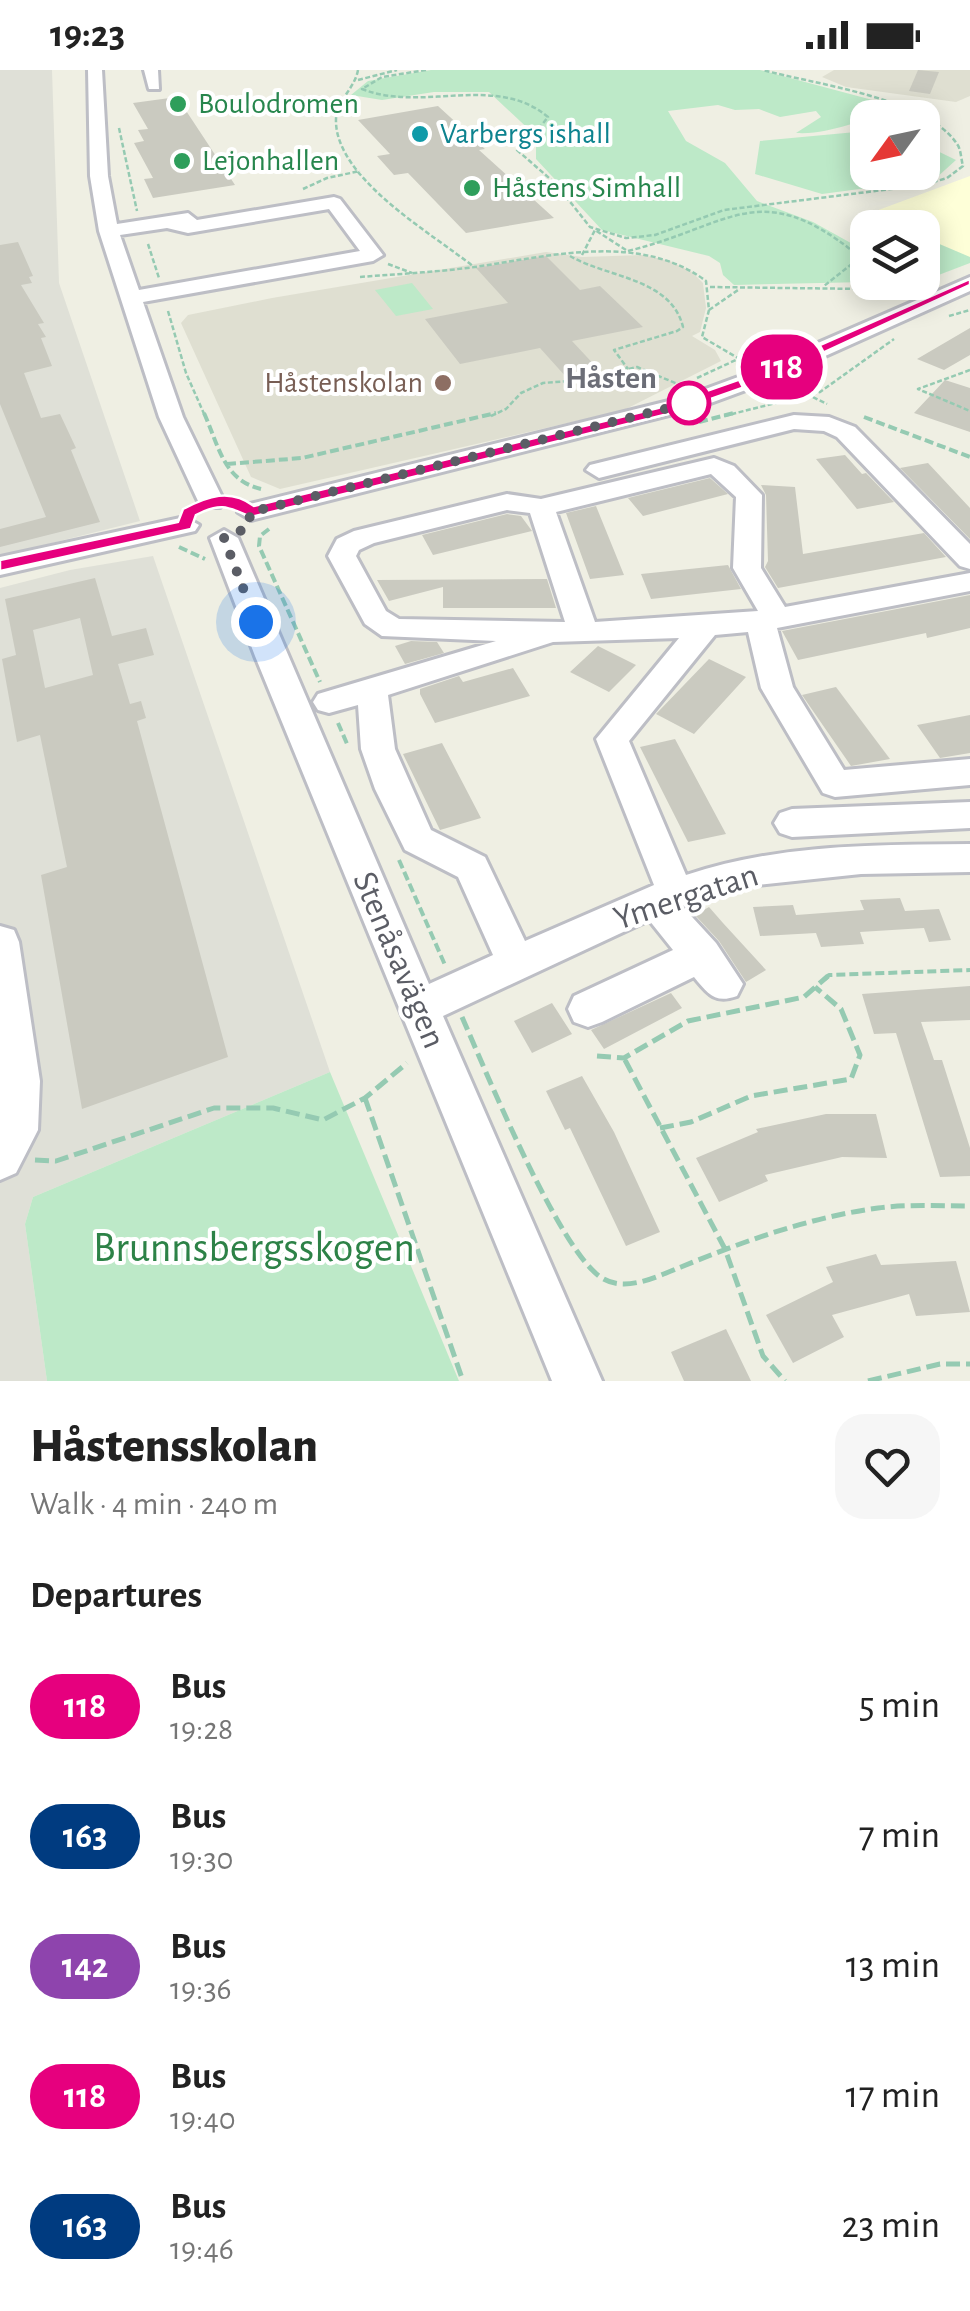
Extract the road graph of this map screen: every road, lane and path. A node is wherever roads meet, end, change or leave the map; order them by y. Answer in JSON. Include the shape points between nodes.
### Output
{"nodes":[{"id":1,"x":95,"y":70,"type":"edge"},
{"id":2,"x":358,"y":70,"type":"edge"},
{"id":3,"x":398,"y":70,"type":"edge"},
{"id":4,"x":426,"y":70,"type":"edge"},
{"id":5,"x":763,"y":70,"type":"edge"},
{"id":6,"x":358,"y":80,"type":"junction"},
{"id":7,"x":433,"y":90,"type":"dead end"},
{"id":8,"x":518,"y":93,"type":"dead end"},
{"id":9,"x":343,"y":189,"type":"dead end"},
{"id":10,"x":166,"y":222,"type":"junction"},
{"id":11,"x":595,"y":230,"type":"junction"},
{"id":12,"x":109,"y":232,"type":"junction"},
{"id":13,"x":627,"y":252,"type":"junction"},
{"id":14,"x":568,"y":255,"type":"junction"},
{"id":15,"x":582,"y":255,"type":"junction"},
{"id":16,"x":474,"y":267,"type":"junction"},
{"id":17,"x":348,"y":278,"type":"dead end"},
{"id":18,"x":824,"y":286,"type":"junction"},
{"id":19,"x":962,"y":286,"type":"edge"},
{"id":20,"x":708,"y":287,"type":"junction"},
{"id":21,"x":850,"y":287,"type":"edge"},
{"id":22,"x":740,"y":288,"type":"junction"},
{"id":23,"x":129,"y":298,"type":"junction"},
{"id":24,"x":710,"y":310,"type":"junction"},
{"id":25,"x":970,"y":310,"type":"edge"},
{"id":26,"x":942,"y":318,"type":"dead end"},
{"id":27,"x":896,"y":338,"type":"dead end"},
{"id":28,"x":748,"y":364,"type":"dead end"},
{"id":29,"x":628,"y":369,"type":"junction"},
{"id":30,"x":970,"y":370,"type":"edge"},
{"id":31,"x":782,"y":382,"type":"dead end"},
{"id":32,"x":682,"y":387,"type":"dead end"},
{"id":33,"x":806,"y":397,"type":"junction"},
{"id":34,"x":842,"y":410,"type":"dead end"},
{"id":35,"x":970,"y":410,"type":"edge"},
{"id":36,"x":859,"y":416,"type":"dead end"},
{"id":37,"x":671,"y":418,"type":"junction"},
{"id":38,"x":699,"y":445,"type":"junction"},
{"id":39,"x":970,"y":457,"type":"edge"},
{"id":40,"x":227,"y":464,"type":"dead end"},
{"id":41,"x":725,"y":471,"type":"junction"},
{"id":42,"x":211,"y":501,"type":"junction"},
{"id":43,"x":506,"y":502,"type":"junction"},
{"id":44,"x":541,"y":507,"type":"junction"},
{"id":45,"x":277,"y":524,"type":"dead end"},
{"id":46,"x":238,"y":525,"type":"junction"},
{"id":47,"x":186,"y":526,"type":"junction"},
{"id":48,"x":970,"y":560,"type":"edge"},
{"id":49,"x":0,"y":566,"type":"edge"},
{"id":50,"x":970,"y":582,"type":"edge"},
{"id":51,"x":768,"y":619,"type":"junction"},
{"id":52,"x":706,"y":626,"type":"junction"},
{"id":53,"x":568,"y":631,"type":"junction"},
{"id":54,"x":372,"y":688,"type":"junction"},
{"id":55,"x":329,"y":702,"type":"junction"},
{"id":56,"x":350,"y":750,"type":"dead end"},
{"id":57,"x":970,"y":772,"type":"edge"},
{"id":58,"x":970,"y":815,"type":"edge"},
{"id":59,"x":850,"y":820,"type":"junction"},
{"id":60,"x":792,"y":823,"type":"dead end"},
{"id":61,"x":970,"y":858,"type":"edge"},
{"id":62,"x":399,"y":860,"type":"dead end"},
{"id":63,"x":861,"y":860,"type":"junction"},
{"id":64,"x":665,"y":896,"type":"junction"},
{"id":65,"x":0,"y":942,"type":"edge"},
{"id":66,"x":515,"y":962,"type":"junction"},
{"id":67,"x":970,"y":970,"type":"edge"},
{"id":68,"x":815,"y":987,"type":"junction"},
{"id":69,"x":455,"y":990,"type":"junction"},
{"id":70,"x":588,"y":1009,"type":"dead end"},
{"id":71,"x":427,"y":1025,"type":"junction"},
{"id":72,"x":596,"y":1056,"type":"dead end"},
{"id":73,"x":624,"y":1058,"type":"junction"},
{"id":74,"x":365,"y":1098,"type":"junction"},
{"id":75,"x":660,"y":1128,"type":"junction"},
{"id":76,"x":9,"y":1158,"type":"edge"},
{"id":77,"x":970,"y":1206,"type":"edge"},
{"id":78,"x":726,"y":1249,"type":"junction"},
{"id":79,"x":970,"y":1364,"type":"edge"},
{"id":80,"x":463,"y":1381,"type":"edge"},
{"id":81,"x":577,"y":1381,"type":"edge"},
{"id":82,"x":784,"y":1381,"type":"edge"},
{"id":83,"x":868,"y":1381,"type":"edge"}],
"edges":[{"from":1,"to":12,"type":"street","via":[[99,176]]},
{"from":2,"to":6,"type":"path"},
{"from":3,"to":6,"type":"path"},
{"from":4,"to":7,"type":"path","via":[[382,77],[362,89],[394,98]]},
{"from":5,"to":11,"type":"path","via":[[928,118],[951,132],[963,166],[936,182],[724,210],[645,237]]},
{"from":6,"to":16,"type":"path","via":[[335,121],[346,152],[396,209]]},
{"from":8,"to":11,"type":"path","via":[[548,118],[518,142],[518,150]]},
{"from":9,"to":10,"type":"street"},
{"from":10,"to":12,"type":"street"},
{"from":10,"to":23,"type":"street","via":[[188,227],[334,203],[373,255]]},
{"from":11,"to":13,"type":"path"},
{"from":11,"to":15,"type":"path"},
{"from":12,"to":23,"type":"street"},
{"from":13,"to":15,"type":"path"},
{"from":13,"to":18,"type":"path","via":[[746,210],[772,208],[803,217],[855,252],[844,274]]},
{"from":13,"to":20,"type":"path","via":[[675,261]]},
{"from":14,"to":15,"type":"path"},
{"from":14,"to":16,"type":"path"},
{"from":14,"to":29,"type":"path","via":[[654,288],[684,320],[677,332],[614,350]]},
{"from":16,"to":17,"type":"path"},
{"from":18,"to":21,"type":"path"},
{"from":18,"to":22,"type":"path"},
{"from":19,"to":37,"type":"street"},
{"from":20,"to":22,"type":"path"},
{"from":20,"to":24,"type":"path"},
{"from":22,"to":24,"type":"path"},
{"from":23,"to":42,"type":"street","via":[[171,417]]},
{"from":24,"to":28,"type":"path","via":[[702,337]]},
{"from":25,"to":26,"type":"path"},
{"from":27,"to":33,"type":"path"},
{"from":29,"to":32,"type":"path"},
{"from":29,"to":40,"type":"path","via":[[543,383],[488,417],[302,458]]},
{"from":30,"to":35,"type":"path","via":[[918,390]]},
{"from":31,"to":33,"type":"path"},
{"from":33,"to":34,"type":"path"},
{"from":33,"to":37,"type":"path"},
{"from":36,"to":39,"type":"path"},
{"from":37,"to":38,"type":"street"},
{"from":37,"to":46,"type":"street"},
{"from":38,"to":41,"type":"street"},
{"from":38,"to":43,"type":"street","via":[[519,490]]},
{"from":38,"to":48,"type":"street","via":[[794,422],[846,432]]},
{"from":41,"to":44,"type":"street","via":[[703,468]]},
{"from":41,"to":51,"type":"street","via":[[749,495],[747,568]]},
{"from":42,"to":46,"type":"street","via":[[236,501]]},
{"from":42,"to":47,"type":"street","via":[[189,513]]},
{"from":43,"to":44,"type":"street"},
{"from":43,"to":53,"type":"street","via":[[364,536],[342,556],[385,627]]},
{"from":44,"to":53,"type":"street"},
{"from":45,"to":55,"type":"path","via":[[260,536],[259,546]]},
{"from":46,"to":47,"type":"street","via":[[196,536]]},
{"from":46,"to":71,"type":"street","name":"Stenåsavägen","via":[[270,656]]},
{"from":47,"to":49,"type":"street"},
{"from":50,"to":51,"type":"street"},
{"from":51,"to":52,"type":"street"},
{"from":51,"to":57,"type":"street","via":[[777,688],[835,784]]},
{"from":52,"to":53,"type":"street"},
{"from":52,"to":64,"type":"street","via":[[612,738]]},
{"from":53,"to":54,"type":"street"},
{"from":54,"to":55,"type":"street"},
{"from":54,"to":66,"type":"street","via":[[378,748],[418,840],[472,866]]},
{"from":55,"to":56,"type":"path"},
{"from":58,"to":59,"type":"street"},
{"from":59,"to":60,"type":"street"},
{"from":59,"to":63,"type":"street"},
{"from":61,"to":63,"type":"street","name":"Ymergatan"},
{"from":62,"to":69,"type":"path"},
{"from":63,"to":64,"type":"street","name":"Ymergatan","via":[[739,872]]},
{"from":64,"to":66,"type":"street","name":"Ymergatan"},
{"from":64,"to":70,"type":"street","via":[[712,970]]},
{"from":65,"to":76,"type":"street","via":[[20,1081]]},
{"from":66,"to":69,"type":"street","name":"Ymergatan"},
{"from":67,"to":68,"type":"path","via":[[828,975]]},
{"from":68,"to":73,"type":"path","via":[[804,996],[688,1021]]},
{"from":68,"to":75,"type":"path","via":[[840,1009],[860,1055],[851,1080],[751,1096]]},
{"from":69,"to":71,"type":"street","name":"Ymergatan"},
{"from":69,"to":78,"type":"path","via":[[512,1129],[588,1268],[626,1284]]},
{"from":71,"to":74,"type":"path","via":[[419,1050]]},
{"from":71,"to":81,"type":"street","name":"Stenåsavägen"},
{"from":72,"to":73,"type":"path"},
{"from":73,"to":75,"type":"path"},
{"from":74,"to":76,"type":"path","via":[[323,1120],[273,1108],[214,1108],[56,1160]]},
{"from":74,"to":80,"type":"path"},
{"from":75,"to":78,"type":"path"},
{"from":77,"to":78,"type":"path","via":[[882,1207]]},
{"from":78,"to":82,"type":"path","via":[[763,1356]]},
{"from":79,"to":83,"type":"path"}]}
